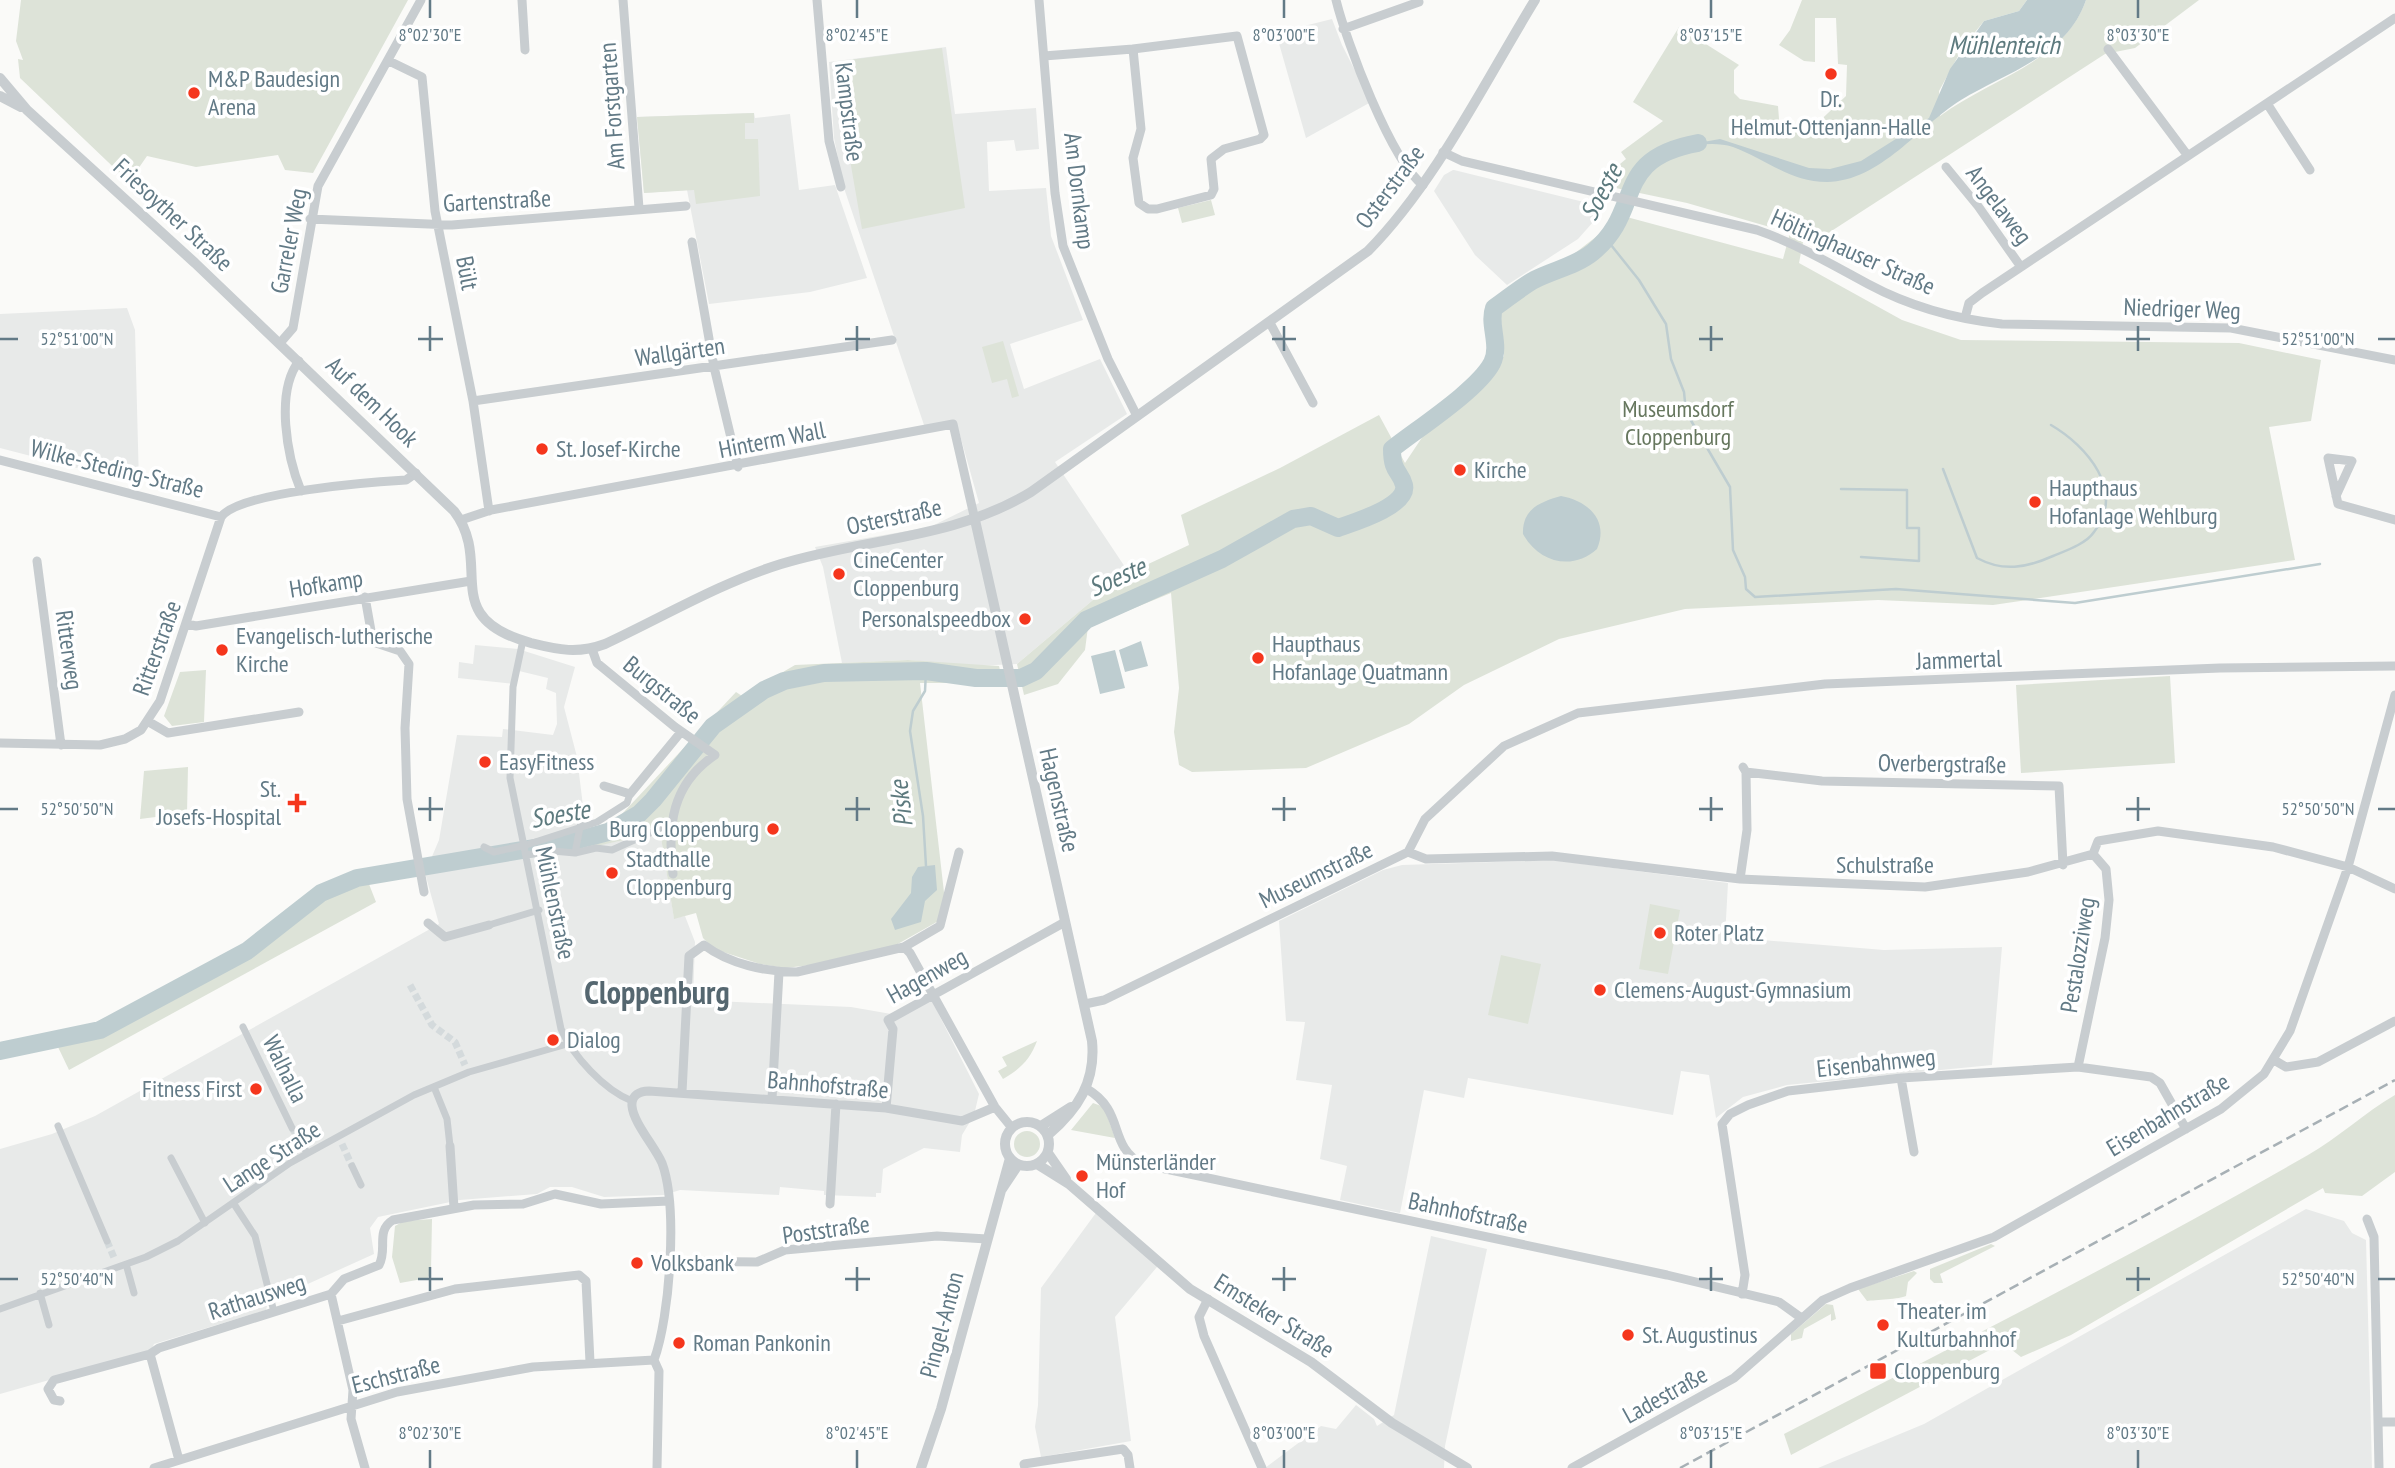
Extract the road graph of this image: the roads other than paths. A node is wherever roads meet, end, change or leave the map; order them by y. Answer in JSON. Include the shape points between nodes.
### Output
{"nodes":[{"id":1,"x":421,"y":0,"type":"edge"},
{"id":2,"x":522,"y":0,"type":"edge"},
{"id":3,"x":623,"y":0,"type":"edge"},
{"id":4,"x":817,"y":0,"type":"edge"},
{"id":5,"x":1039,"y":0,"type":"edge"},
{"id":6,"x":1336,"y":0,"type":"edge"},
{"id":7,"x":1535,"y":0,"type":"edge"},
{"id":8,"x":1419,"y":2,"type":"edge"},
{"id":9,"x":2395,"y":18,"type":"edge"},
{"id":10,"x":1343,"y":29,"type":"junction"},
{"id":11,"x":1133,"y":49,"type":"junction"},
{"id":12,"x":2108,"y":49,"type":"dead end"},
{"id":13,"x":525,"y":50,"type":"dead end"},
{"id":14,"x":1044,"y":56,"type":"junction"},
{"id":15,"x":389,"y":61,"type":"junction"},
{"id":16,"x":0,"y":69,"type":"edge"},
{"id":17,"x":0,"y":78,"type":"edge"},
{"id":18,"x":0,"y":96,"type":"edge"},
{"id":19,"x":2268,"y":105,"type":"junction"},
{"id":20,"x":27,"y":110,"type":"junction"},
{"id":21,"x":1443,"y":152,"type":"junction"},
{"id":22,"x":2188,"y":156,"type":"junction"},
{"id":23,"x":1946,"y":167,"type":"dead end"},
{"id":24,"x":2310,"y":170,"type":"dead end"},
{"id":25,"x":1423,"y":185,"type":"junction"},
{"id":26,"x":841,"y":187,"type":"dead end"},
{"id":27,"x":686,"y":206,"type":"dead end"},
{"id":28,"x":639,"y":208,"type":"junction"},
{"id":29,"x":310,"y":219,"type":"junction"},
{"id":30,"x":437,"y":224,"type":"junction"},
{"id":31,"x":692,"y":242,"type":"dead end"},
{"id":32,"x":2021,"y":267,"type":"junction"},
{"id":33,"x":1965,"y":318,"type":"junction"},
{"id":34,"x":1270,"y":323,"type":"junction"},
{"id":35,"x":892,"y":340,"type":"dead end"},
{"id":36,"x":280,"y":343,"type":"junction"},
{"id":37,"x":294,"y":357,"type":"junction"},
{"id":38,"x":2395,"y":360,"type":"edge"},
{"id":39,"x":715,"y":367,"type":"junction"},
{"id":40,"x":473,"y":401,"type":"junction"},
{"id":41,"x":1313,"y":403,"type":"dead end"},
{"id":42,"x":1137,"y":416,"type":"junction"},
{"id":43,"x":0,"y":460,"type":"edge"},
{"id":44,"x":738,"y":467,"type":"junction"},
{"id":45,"x":416,"y":473,"type":"junction"},
{"id":46,"x":301,"y":491,"type":"junction"},
{"id":47,"x":2336,"y":496,"type":"dead end"},
{"id":48,"x":489,"y":511,"type":"junction"},
{"id":49,"x":221,"y":517,"type":"junction"},
{"id":50,"x":461,"y":520,"type":"junction"},
{"id":51,"x":975,"y":520,"type":"junction"},
{"id":52,"x":2395,"y":520,"type":"edge"},
{"id":53,"x":37,"y":561,"type":"dead end"},
{"id":54,"x":471,"y":581,"type":"junction"},
{"id":55,"x":365,"y":597,"type":"junction"},
{"id":56,"x":187,"y":624,"type":"junction"},
{"id":57,"x":523,"y":640,"type":"junction"},
{"id":58,"x":592,"y":649,"type":"junction"},
{"id":59,"x":2395,"y":666,"type":"edge"},
{"id":60,"x":2395,"y":695,"type":"edge"},
{"id":61,"x":299,"y":712,"type":"dead end"},
{"id":62,"x":149,"y":722,"type":"junction"},
{"id":63,"x":2385,"y":725,"type":"junction"},
{"id":64,"x":2395,"y":730,"type":"edge"},
{"id":65,"x":1529,"y":733,"type":"joint"},
{"id":66,"x":684,"y":734,"type":"junction"},
{"id":67,"x":0,"y":743,"type":"edge"},
{"id":68,"x":61,"y":745,"type":"junction"},
{"id":69,"x":604,"y":786,"type":"dead end"},
{"id":70,"x":629,"y":794,"type":"junction"},
{"id":71,"x":672,"y":823,"type":"junction"},
{"id":72,"x":580,"y":828,"type":"junction"},
{"id":73,"x":484,"y":847,"type":"dead end"},
{"id":74,"x":525,"y":850,"type":"junction"},
{"id":75,"x":576,"y":851,"type":"junction"},
{"id":76,"x":959,"y":852,"type":"dead end"},
{"id":77,"x":1408,"y":852,"type":"junction"},
{"id":78,"x":2093,"y":854,"type":"junction"},
{"id":79,"x":2063,"y":864,"type":"junction"},
{"id":80,"x":2348,"y":867,"type":"junction"},
{"id":81,"x":673,"y":873,"type":"dead end"},
{"id":82,"x":1740,"y":879,"type":"junction"},
{"id":83,"x":2395,"y":889,"type":"edge"},
{"id":84,"x":424,"y":892,"type":"dead end"},
{"id":85,"x":539,"y":910,"type":"junction"},
{"id":86,"x":1065,"y":922,"type":"junction"},
{"id":87,"x":428,"y":923,"type":"dead end"},
{"id":88,"x":489,"y":925,"type":"joint"},
{"id":89,"x":904,"y":947,"type":"junction"},
{"id":90,"x":779,"y":972,"type":"junction"},
{"id":91,"x":933,"y":995,"type":"junction"},
{"id":92,"x":1084,"y":1004,"type":"junction"},
{"id":93,"x":2395,"y":1021,"type":"edge"},
{"id":94,"x":243,"y":1027,"type":"dead end"},
{"id":95,"x":567,"y":1044,"type":"junction"},
{"id":96,"x":2274,"y":1060,"type":"junction"},
{"id":97,"x":2078,"y":1067,"type":"junction"},
{"id":98,"x":1901,"y":1079,"type":"junction"},
{"id":99,"x":435,"y":1087,"type":"junction"},
{"id":100,"x":1087,"y":1089,"type":"junction"},
{"id":101,"x":682,"y":1092,"type":"junction"},
{"id":102,"x":772,"y":1099,"type":"junction"},
{"id":103,"x":632,"y":1101,"type":"junction"},
{"id":104,"x":836,"y":1104,"type":"junction"},
{"id":105,"x":995,"y":1107,"type":"junction"},
{"id":106,"x":886,"y":1108,"type":"junction"},
{"id":107,"x":58,"y":1126,"type":"dead end"},
{"id":108,"x":292,"y":1128,"type":"tunnel mouth"},
{"id":109,"x":1012,"y":1128,"type":"junction"},
{"id":110,"x":2186,"y":1129,"type":"junction"},
{"id":111,"x":1044,"y":1131,"type":"junction"},
{"id":112,"x":301,"y":1142,"type":"tunnel mouth"},
{"id":113,"x":450,"y":1146,"type":"joint"},
{"id":114,"x":1914,"y":1152,"type":"dead end"},
{"id":115,"x":307,"y":1153,"type":"junction"},
{"id":116,"x":1048,"y":1153,"type":"junction"},
{"id":117,"x":171,"y":1158,"type":"dead end"},
{"id":118,"x":1014,"y":1161,"type":"junction"},
{"id":119,"x":1037,"y":1164,"type":"junction"},
{"id":120,"x":352,"y":1166,"type":"tunnel mouth"},
{"id":121,"x":1069,"y":1184,"type":"junction"},
{"id":122,"x":361,"y":1185,"type":"dead end"},
{"id":123,"x":669,"y":1201,"type":"junction"},
{"id":124,"x":234,"y":1203,"type":"junction"},
{"id":125,"x":830,"y":1203,"type":"dead end"},
{"id":126,"x":454,"y":1208,"type":"junction"},
{"id":127,"x":2367,"y":1219,"type":"dead end"},
{"id":128,"x":205,"y":1223,"type":"junction"},
{"id":129,"x":987,"y":1239,"type":"junction"},
{"id":130,"x":107,"y":1241,"type":"tunnel mouth"},
{"id":131,"x":670,"y":1261,"type":"junction"},
{"id":132,"x":120,"y":1263,"type":"junction"},
{"id":133,"x":40,"y":1293,"type":"junction"},
{"id":134,"x":134,"y":1293,"type":"dead end"},
{"id":135,"x":331,"y":1294,"type":"junction"},
{"id":136,"x":1742,"y":1294,"type":"junction"},
{"id":137,"x":1208,"y":1299,"type":"junction"},
{"id":138,"x":0,"y":1309,"type":"edge"},
{"id":139,"x":274,"y":1312,"type":"junction"},
{"id":140,"x":1800,"y":1317,"type":"junction"},
{"id":141,"x":338,"y":1321,"type":"junction"},
{"id":142,"x":49,"y":1325,"type":"dead end"},
{"id":143,"x":149,"y":1354,"type":"junction"},
{"id":144,"x":654,"y":1360,"type":"junction"},
{"id":145,"x":590,"y":1362,"type":"junction"},
{"id":146,"x":60,"y":1401,"type":"dead end"},
{"id":147,"x":352,"y":1405,"type":"junction"},
{"id":148,"x":2378,"y":1422,"type":"junction"},
{"id":149,"x":2395,"y":1422,"type":"edge"},
{"id":150,"x":179,"y":1460,"type":"junction"},
{"id":151,"x":155,"y":1468,"type":"edge"},
{"id":152,"x":365,"y":1468,"type":"edge"},
{"id":153,"x":657,"y":1468,"type":"edge"},
{"id":154,"x":921,"y":1468,"type":"edge"},
{"id":155,"x":1025,"y":1468,"type":"edge"},
{"id":156,"x":1130,"y":1468,"type":"edge"},
{"id":157,"x":1262,"y":1468,"type":"edge"},
{"id":158,"x":1467,"y":1468,"type":"edge"},
{"id":159,"x":1572,"y":1468,"type":"edge"},
{"id":160,"x":2379,"y":1468,"type":"edge"}],
"edges":[{"from":1,"to":15,"type":"street","name":"Garreler Weg"},
{"from":2,"to":13,"type":"street"},
{"from":3,"to":28,"type":"street","name":"Am Forstgarten"},
{"from":4,"to":26,"type":"street","name":"Kampstraße","via":[[829,141]]},
{"from":5,"to":14,"type":"street","name":"Am Dornkamp"},
{"from":6,"to":10,"type":"street"},
{"from":7,"to":21,"type":"street","name":"Osterstraße"},
{"from":8,"to":10,"type":"street"},
{"from":9,"to":19,"type":"street"},
{"from":10,"to":25,"type":"street","via":[[1408,170]]},
{"from":11,"to":11,"type":"street","via":[[1141,129],[1133,158],[1139,203],[1157,209],[1211,195],[1215,153],[1264,135],[1237,36]]},
{"from":11,"to":14,"type":"street"},
{"from":12,"to":22,"type":"street"},
{"from":14,"to":42,"type":"street","name":"Am Dornkamp","via":[[1063,246],[1108,359]]},
{"from":15,"to":29,"type":"street","name":"Garreler Weg","via":[[328,164]]},
{"from":15,"to":30,"type":"street","name":"Bült","via":[[422,77]]},
{"from":16,"to":17,"type":"street","name":"Friesoyther Straße"},
{"from":17,"to":20,"type":"street","name":"Friesoyther Straße"},
{"from":18,"to":20,"type":"street","name":"Friesoyther Straße"},
{"from":19,"to":22,"type":"street"},
{"from":19,"to":24,"type":"street"},
{"from":20,"to":36,"type":"street","name":"Friesoyther Straße"},
{"from":21,"to":25,"type":"street","name":"Osterstraße"},
{"from":21,"to":33,"type":"street","name":"Höltinghauser Straße","via":[[1462,161],[1757,230],[1802,247],[1888,293]]},
{"from":22,"to":32,"type":"street"},
{"from":23,"to":32,"type":"street","name":"Angelaweg"},
{"from":25,"to":34,"type":"street","name":"Osterstraße","via":[[1368,251]]},
{"from":27,"to":28,"type":"street","name":"Gartenstraße"},
{"from":28,"to":30,"type":"street","name":"Gartenstraße"},
{"from":29,"to":30,"type":"street","name":"Gartenstraße"},
{"from":29,"to":36,"type":"street","name":"Garreler Weg","via":[[293,328]]},
{"from":30,"to":40,"type":"street","name":"Bült"},
{"from":31,"to":39,"type":"street"},
{"from":32,"to":33,"type":"street","via":[[1969,303]]},
{"from":33,"to":38,"type":"street","name":"Niedriger Weg","via":[[2002,324],[2231,328]]},
{"from":34,"to":41,"type":"street"},
{"from":34,"to":42,"type":"street","name":"Osterstraße"},
{"from":35,"to":39,"type":"street","name":"Wallgärten"},
{"from":36,"to":37,"type":"street","name":"Friesoyther Straße"},
{"from":37,"to":45,"type":"street","name":"Auf dem Hook"},
{"from":37,"to":46,"type":"street","name":"Auf dem Hook","via":[[288,384],[287,452]]},
{"from":39,"to":40,"type":"street","name":"Wallgärten"},
{"from":39,"to":44,"type":"street"},
{"from":40,"to":48,"type":"street","name":"Bült"},
{"from":42,"to":51,"type":"street","name":"Osterstraße","via":[[1031,492]]},
{"from":43,"to":49,"type":"street","name":"Wilke-Steding-Straße"},
{"from":44,"to":48,"type":"street","name":"Hinterm Wall"},
{"from":44,"to":51,"type":"street","name":"Hinterm Wall","via":[[953,424]]},
{"from":45,"to":46,"type":"street","name":"Auf dem Hook","via":[[406,480]]},
{"from":45,"to":50,"type":"street","name":"Auf dem Hook"},
{"from":46,"to":49,"type":"street","name":"Wilke-Steding-Straße","via":[[238,504]]},
{"from":47,"to":52,"type":"street","via":[[2338,504]]},
{"from":48,"to":50,"type":"street","name":"Hinterm Wall"},
{"from":49,"to":56,"type":"street","name":"Ritterstraße"},
{"from":50,"to":54,"type":"street"},
{"from":51,"to":58,"type":"street","name":"Osterstraße","via":[[767,569]]},
{"from":51,"to":86,"type":"street","name":"Hagenstraße"},
{"from":53,"to":68,"type":"street","name":"Ritterweg"},
{"from":54,"to":55,"type":"street","name":"Hofkamp"},
{"from":54,"to":57,"type":"street","name":"Osterstraße","via":[[477,607],[491,627]]},
{"from":55,"to":56,"type":"street","name":"Hofkamp"},
{"from":55,"to":84,"type":"street","via":[[373,642],[400,651],[409,664],[407,799]]},
{"from":56,"to":62,"type":"street","name":"Ritterstraße"},
{"from":57,"to":58,"type":"street","name":"Osterstraße","via":[[570,652]]},
{"from":57,"to":74,"type":"street","name":"Mühlenstraße","via":[[513,687],[510,778]]},
{"from":58,"to":66,"type":"street","name":"Burgstraße","via":[[597,663]]},
{"from":59,"to":65,"type":"street","name":"Jammertal","via":[[2220,668],[1825,684],[1578,713]]},
{"from":60,"to":63,"type":"street","name":"Eisenbahnstraße"},
{"from":61,"to":62,"type":"street","via":[[168,733]]},
{"from":62,"to":68,"type":"street","name":"Ritterstraße","via":[[125,739],[100,745]]},
{"from":63,"to":64,"type":"street"},
{"from":63,"to":80,"type":"street","name":"Eisenbahnstraße"},
{"from":65,"to":77,"type":"street","name":"Museumstraße","via":[[1504,746],[1425,819]]},
{"from":66,"to":70,"type":"street"},
{"from":66,"to":71,"type":"street","name":"Burgstraße","via":[[715,755],[681,787]]},
{"from":67,"to":68,"type":"street","name":"Ritterstraße"},
{"from":69,"to":70,"type":"street"},
{"from":70,"to":72,"type":"street","via":[[627,803]]},
{"from":71,"to":75,"type":"street","via":[[612,850]]},
{"from":71,"to":81,"type":"street"},
{"from":72,"to":74,"type":"street","via":[[555,833]]},
{"from":72,"to":75,"type":"street"},
{"from":73,"to":74,"type":"street","via":[[494,852]]},
{"from":74,"to":75,"type":"street"},
{"from":74,"to":85,"type":"street","name":"Mühlenstraße"},
{"from":76,"to":89,"type":"street","via":[[940,926]]},
{"from":77,"to":82,"type":"street","name":"Schulstraße","via":[[1426,859],[1552,856]]},
{"from":77,"to":92,"type":"street","name":"Museumstraße","via":[[1113,996]]},
{"from":78,"to":79,"type":"street","name":"Schulstraße"},
{"from":78,"to":80,"type":"street","name":"Schulstraße","via":[[2098,841],[2158,831],[2273,847]]},
{"from":78,"to":97,"type":"street","name":"Pestalozziweg","via":[[2106,869],[2109,914]]},
{"from":79,"to":82,"type":"street","name":"Schulstraße","via":[[1925,887]]},
{"from":79,"to":82,"type":"street","name":"Overbergstraße","via":[[2059,786],[1822,781],[1745,769],[1747,830]]},
{"from":80,"to":83,"type":"street"},
{"from":80,"to":96,"type":"street","name":"Eisenbahnstraße","via":[[2290,1031]]},
{"from":85,"to":88,"type":"street"},
{"from":85,"to":95,"type":"street","name":"Mühlenstraße"},
{"from":86,"to":91,"type":"street","name":"Hagenweg"},
{"from":86,"to":92,"type":"street","name":"Hagenstraße"},
{"from":87,"to":88,"type":"street","via":[[445,937]]},
{"from":89,"to":90,"type":"street","via":[[816,969]]},
{"from":89,"to":91,"type":"street"},
{"from":90,"to":101,"type":"street","via":[[734,961],[704,945],[689,956]]},
{"from":90,"to":102,"type":"street"},
{"from":91,"to":105,"type":"street"},
{"from":91,"to":106,"type":"street","name":"Hagenweg","via":[[888,1020],[893,1029]]},
{"from":92,"to":100,"type":"street","name":"Hagenstraße","via":[[1093,1053]]},
{"from":93,"to":96,"type":"street","via":[[2318,1062],[2286,1067]]},
{"from":94,"to":108,"type":"street","name":"Walhalla"},
{"from":95,"to":99,"type":"street","name":"Lange Straße","via":[[467,1069]]},
{"from":95,"to":103,"type":"street","name":"Mühlenstraße","via":[[607,1086]]},
{"from":96,"to":110,"type":"street","name":"Eisenbahnstraße","via":[[2248,1089]]},
{"from":97,"to":98,"type":"street","name":"Eisenbahnweg"},
{"from":97,"to":110,"type":"street","name":"Eisenbahnweg","via":[[2151,1077],[2160,1083]]},
{"from":98,"to":114,"type":"street"},
{"from":98,"to":136,"type":"street","name":"Eisenbahnweg","via":[[1788,1091],[1730,1114],[1722,1138],[1745,1275]]},
{"from":99,"to":113,"type":"street","via":[[447,1119]]},
{"from":99,"to":115,"type":"street","name":"Lange Straße","via":[[340,1140]]},
{"from":100,"to":111,"type":"street","name":"Hagenstraße"},
{"from":100,"to":136,"type":"street","name":"Bahnhofstraße","via":[[1109,1106],[1126,1153],[1142,1164]]},
{"from":101,"to":102,"type":"street","name":"Bahnhofstraße"},
{"from":101,"to":103,"type":"street","name":"Bahnhofstraße","via":[[641,1091]]},
{"from":102,"to":104,"type":"street","name":"Bahnhofstraße"},
{"from":103,"to":123,"type":"street","via":[[633,1112],[662,1165]]},
{"from":104,"to":106,"type":"street","name":"Bahnhofstraße"},
{"from":104,"to":125,"type":"street"},
{"from":105,"to":106,"type":"street","name":"Bahnhofstraße","via":[[962,1121]]},
{"from":105,"to":109,"type":"street"},
{"from":107,"to":130,"type":"street"},
{"from":109,"to":111,"type":"street","via":[[1023,1122]]},
{"from":109,"to":118,"type":"street","via":[[1005,1144]]},
{"from":110,"to":140,"type":"street","name":"Eisenbahnstraße","via":[[1994,1237],[1850,1288]]},
{"from":111,"to":116,"type":"street"},
{"from":112,"to":115,"type":"street"},
{"from":113,"to":126,"type":"street"},
{"from":115,"to":124,"type":"street","name":"Lange Straße"},
{"from":116,"to":119,"type":"street"},
{"from":116,"to":121,"type":"street","name":"Emsteker Straße"},
{"from":117,"to":128,"type":"street"},
{"from":118,"to":119,"type":"street"},
{"from":118,"to":129,"type":"street","name":"Pingel-Anton"},
{"from":119,"to":121,"type":"street","name":"Emsteker Straße"},
{"from":120,"to":122,"type":"street"},
{"from":121,"to":137,"type":"street","name":"Emsteker Straße","via":[[1173,1276]]},
{"from":123,"to":126,"type":"street","name":"Rathausweg","via":[[601,1204],[555,1194],[523,1204]]},
{"from":123,"to":131,"type":"street"},
{"from":124,"to":128,"type":"street","name":"Lange Straße"},
{"from":124,"to":139,"type":"street","via":[[255,1236]]},
{"from":126,"to":135,"type":"street","name":"Rathausweg","via":[[388,1222],[382,1233],[379,1265],[344,1279]]},
{"from":127,"to":148,"type":"street","via":[[2374,1237]]},
{"from":128,"to":132,"type":"street","name":"Lange Straße","via":[[167,1246]]},
{"from":129,"to":131,"type":"street","name":"Poststraße","via":[[956,1235],[785,1250],[757,1262]]},
{"from":129,"to":154,"type":"street","name":"Pingel-Anton"},
{"from":131,"to":144,"type":"street"},
{"from":132,"to":133,"type":"street","name":"Lange Straße"},
{"from":132,"to":134,"type":"street"},
{"from":133,"to":138,"type":"street","name":"Lange Straße"},
{"from":133,"to":142,"type":"street"},
{"from":135,"to":139,"type":"street","name":"Rathausweg"},
{"from":135,"to":141,"type":"street"},
{"from":136,"to":140,"type":"street","name":"Bahnhofstraße","via":[[1779,1302]]},
{"from":137,"to":157,"type":"street","via":[[1199,1317],[1204,1335]]},
{"from":137,"to":158,"type":"street","name":"Emsteker Straße","via":[[1311,1362],[1392,1423]]},
{"from":139,"to":143,"type":"street","name":"Rathausweg"},
{"from":140,"to":159,"type":"street","name":"Ladestraße","via":[[1734,1378]]},
{"from":141,"to":145,"type":"street","via":[[455,1289],[583,1276]]},
{"from":141,"to":147,"type":"street"},
{"from":143,"to":146,"type":"street","name":"Rathausweg","via":[[54,1380],[48,1389],[50,1396]]},
{"from":143,"to":150,"type":"street"},
{"from":144,"to":145,"type":"street","name":"Eschstraße"},
{"from":144,"to":153,"type":"street","via":[[659,1371]]},
{"from":145,"to":147,"type":"street","name":"Eschstraße","via":[[465,1378]]},
{"from":147,"to":150,"type":"street","name":"Eschstraße"},
{"from":147,"to":152,"type":"street","via":[[351,1419]]},
{"from":148,"to":149,"type":"street"},
{"from":148,"to":160,"type":"street"},
{"from":150,"to":151,"type":"street","name":"Eschstraße"},
{"from":155,"to":156,"type":"street","via":[[1024,1464],[1123,1449]]}]}
